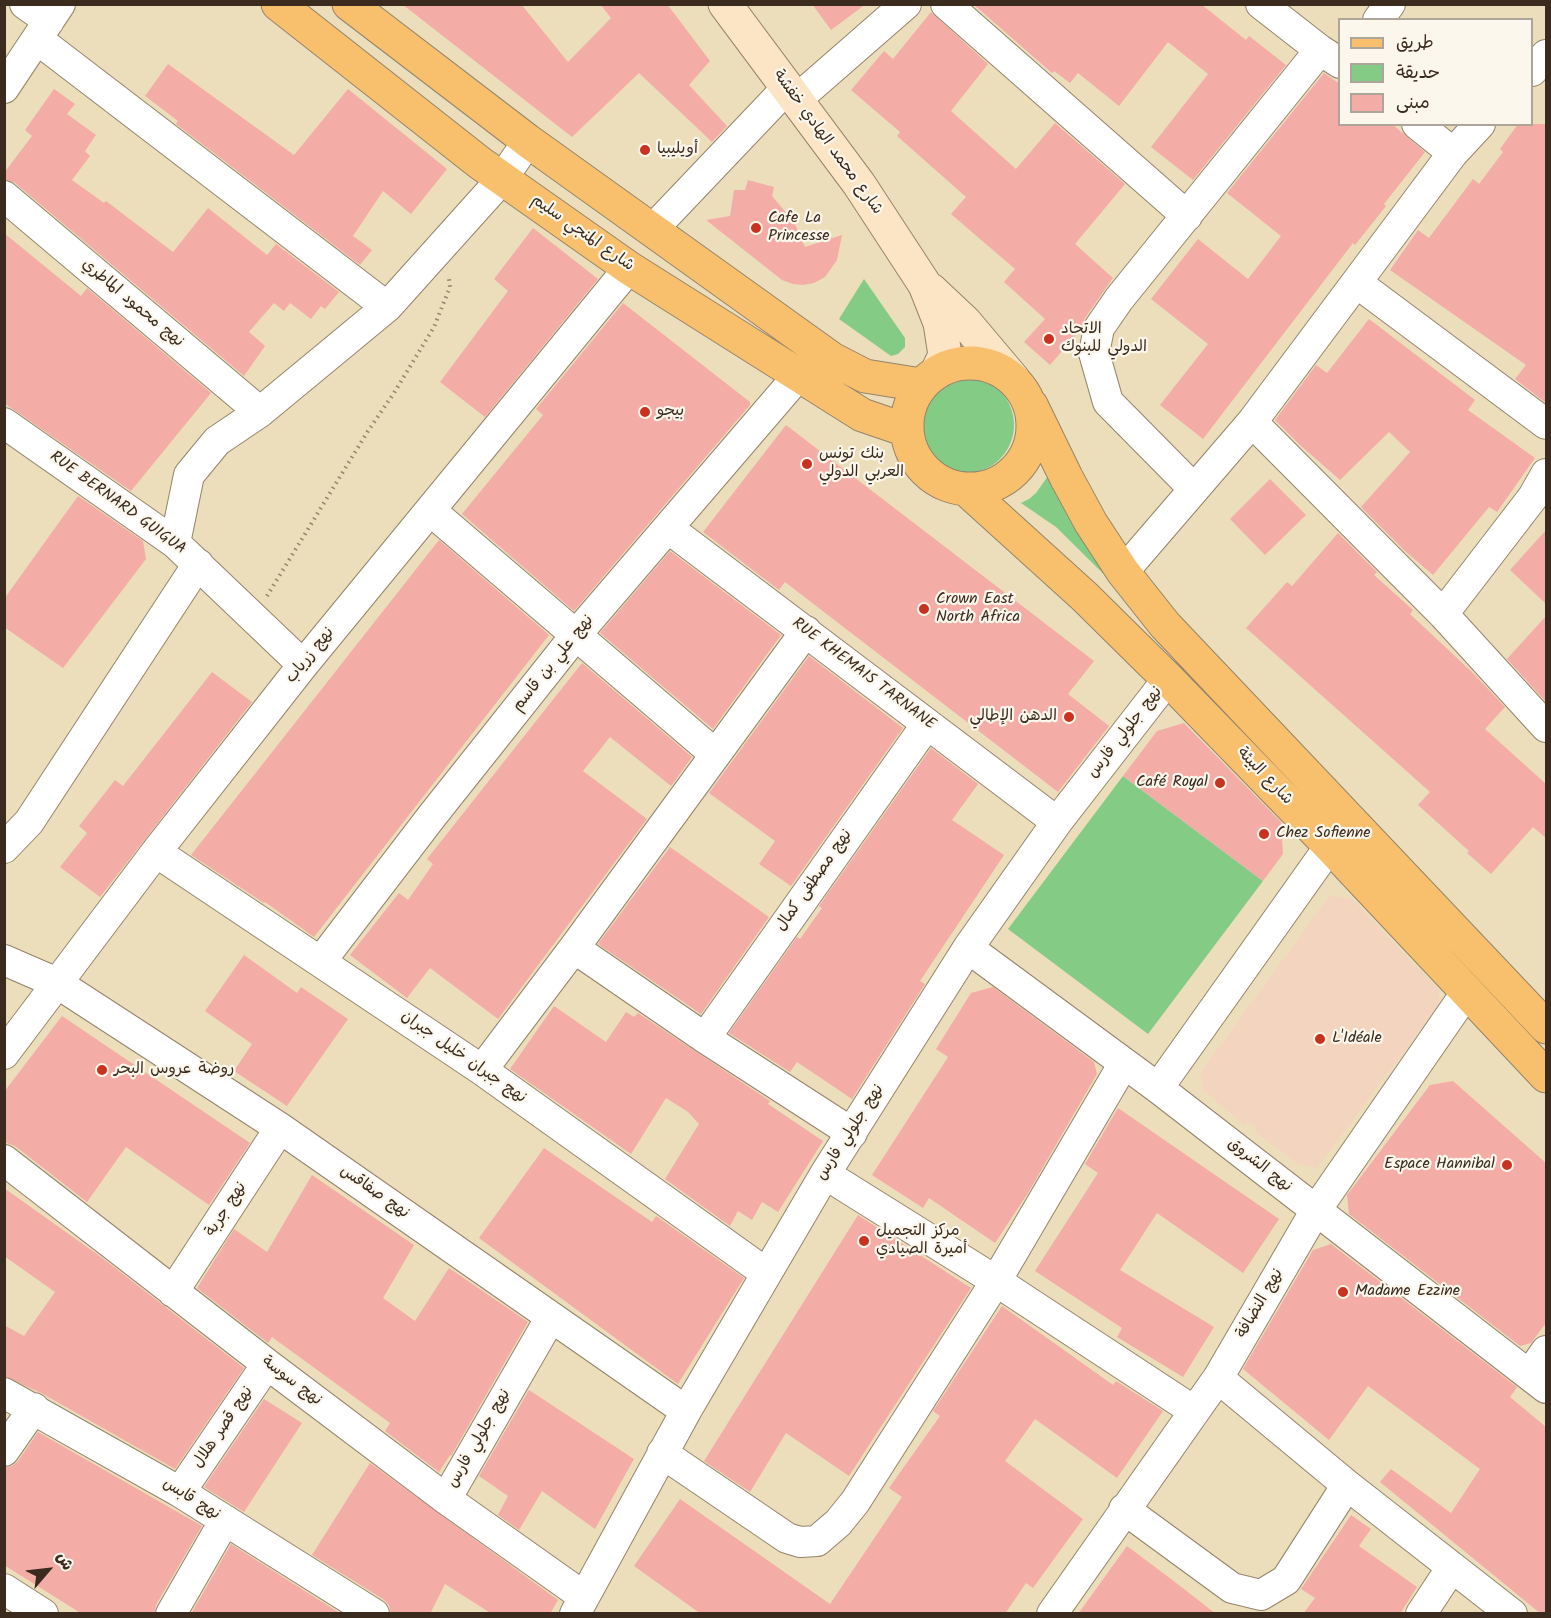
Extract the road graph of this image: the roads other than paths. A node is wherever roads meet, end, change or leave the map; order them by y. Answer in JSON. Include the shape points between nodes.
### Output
{"nodes":[{"id":1,"x":278,"y":4,"type":"edge"},
{"id":2,"x":349,"y":4,"type":"edge"},
{"id":3,"x":725,"y":4,"type":"edge"},
{"id":4,"x":906,"y":4,"type":"edge"},
{"id":5,"x":946,"y":4,"type":"edge"},
{"id":6,"x":1261,"y":4,"type":"edge"},
{"id":7,"x":1390,"y":4,"type":"edge"},
{"id":8,"x":43,"y":17,"type":"edge"},
{"id":9,"x":1380,"y":18,"type":"edge"},
{"id":10,"x":1546,"y":55,"type":"edge"},
{"id":11,"x":1330,"y":57,"type":"edge"},
{"id":12,"x":1533,"y":70,"type":"edge"},
{"id":13,"x":4,"y":88,"type":"edge"},
{"id":14,"x":791,"y":94,"type":"junction"},
{"id":15,"x":1420,"y":126,"type":"edge"},
{"id":16,"x":1478,"y":126,"type":"edge"},
{"id":17,"x":528,"y":141,"type":"junction"},
{"id":18,"x":1453,"y":153,"type":"junction"},
{"id":19,"x":502,"y":178,"type":"junction"},
{"id":20,"x":4,"y":196,"type":"edge"},
{"id":21,"x":1187,"y":216,"type":"junction"},
{"id":22,"x":652,"y":230,"type":"junction"},
{"id":23,"x":629,"y":268,"type":"junction"},
{"id":24,"x":1357,"y":283,"type":"junction"},
{"id":25,"x":925,"y":285,"type":"junction"},
{"id":26,"x":387,"y":307,"type":"junction"},
{"id":27,"x":798,"y":376,"type":"junction"},
{"id":28,"x":929,"y":378,"type":"junction"},
{"id":29,"x":1022,"y":392,"type":"junction"},
{"id":30,"x":260,"y":412,"type":"junction"},
{"id":31,"x":1252,"y":422,"type":"junction"},
{"id":32,"x":4,"y":423,"type":"edge"},
{"id":33,"x":1546,"y":424,"type":"edge"},
{"id":34,"x":906,"y":430,"type":"junction"},
{"id":35,"x":1194,"y":489,"type":"junction"},
{"id":36,"x":968,"y":491,"type":"junction"},
{"id":37,"x":1542,"y":493,"type":"edge"},
{"id":38,"x":431,"y":511,"type":"junction"},
{"id":39,"x":668,"y":528,"type":"junction"},
{"id":40,"x":175,"y":543,"type":"junction"},
{"id":41,"x":198,"y":564,"type":"junction"},
{"id":42,"x":1123,"y":572,"type":"junction"},
{"id":43,"x":1443,"y":614,"type":"junction"},
{"id":44,"x":806,"y":632,"type":"junction"},
{"id":45,"x":575,"y":636,"type":"junction"},
{"id":46,"x":303,"y":665,"type":"junction"},
{"id":47,"x":1168,"y":680,"type":"junction"},
{"id":48,"x":927,"y":724,"type":"junction"},
{"id":49,"x":1546,"y":727,"type":"edge"},
{"id":50,"x":715,"y":754,"type":"junction"},
{"id":51,"x":1057,"y":822,"type":"junction"},
{"id":52,"x":1330,"y":846,"type":"junction"},
{"id":53,"x":4,"y":848,"type":"edge"},
{"id":54,"x":156,"y":852,"type":"junction"},
{"id":55,"x":574,"y":948,"type":"junction"},
{"id":56,"x":968,"y":948,"type":"junction"},
{"id":57,"x":4,"y":960,"type":"edge"},
{"id":58,"x":321,"y":961,"type":"junction"},
{"id":59,"x":57,"y":983,"type":"junction"},
{"id":60,"x":1466,"y":993,"type":"junction"},
{"id":61,"x":1546,"y":1027,"type":"edge"},
{"id":62,"x":705,"y":1038,"type":"junction"},
{"id":63,"x":4,"y":1054,"type":"edge"},
{"id":64,"x":1124,"y":1063,"type":"junction"},
{"id":65,"x":482,"y":1070,"type":"junction"},
{"id":66,"x":1546,"y":1076,"type":"edge"},
{"id":67,"x":1158,"y":1088,"type":"junction"},
{"id":68,"x":280,"y":1128,"type":"junction"},
{"id":69,"x":852,"y":1133,"type":"junction"},
{"id":70,"x":4,"y":1160,"type":"edge"},
{"id":71,"x":825,"y":1174,"type":"junction"},
{"id":72,"x":1316,"y":1210,"type":"junction"},
{"id":73,"x":766,"y":1273,"type":"junction"},
{"id":74,"x":996,"y":1281,"type":"junction"},
{"id":75,"x":173,"y":1292,"type":"junction"},
{"id":76,"x":550,"y":1317,"type":"junction"},
{"id":77,"x":267,"y":1364,"type":"junction"},
{"id":78,"x":1541,"y":1371,"type":"edge"},
{"id":79,"x":1218,"y":1378,"type":"junction"},
{"id":80,"x":4,"y":1393,"type":"edge"},
{"id":81,"x":34,"y":1408,"type":"junction"},
{"id":82,"x":686,"y":1411,"type":"junction"},
{"id":83,"x":1194,"y":1412,"type":"junction"},
{"id":84,"x":4,"y":1451,"type":"edge"},
{"id":85,"x":662,"y":1453,"type":"junction"},
{"id":86,"x":1347,"y":1485,"type":"junction"},
{"id":87,"x":180,"y":1492,"type":"junction"},
{"id":88,"x":446,"y":1499,"type":"junction"},
{"id":89,"x":1124,"y":1509,"type":"junction"},
{"id":90,"x":225,"y":1520,"type":"junction"},
{"id":91,"x":1452,"y":1567,"type":"junction"},
{"id":92,"x":579,"y":1605,"type":"edge"},
{"id":93,"x":171,"y":1614,"type":"edge"},
{"id":94,"x":374,"y":1614,"type":"edge"},
{"id":95,"x":1052,"y":1614,"type":"edge"},
{"id":96,"x":1421,"y":1614,"type":"edge"},
{"id":97,"x":1512,"y":1614,"type":"edge"}],
"edges":[{"from":1,"to":19,"type":"main road","name":"شارع المنجي سليم"},
{"from":2,"to":17,"type":"main road"},
{"from":3,"to":14,"type":"main road","name":"شارع محمد الهادي خفشة"},
{"from":4,"to":14,"type":"street"},
{"from":5,"to":21,"type":"street"},
{"from":6,"to":11,"type":"street"},
{"from":7,"to":9,"type":"street"},
{"from":8,"to":13,"type":"street"},
{"from":8,"to":26,"type":"street"},
{"from":10,"to":12,"type":"street"},
{"from":11,"to":21,"type":"street"},
{"from":14,"to":22,"type":"street"},
{"from":14,"to":25,"type":"main road","name":"شارع محمد الهادي خفشة","via":[[859,184]]},
{"from":15,"to":18,"type":"street"},
{"from":16,"to":18,"type":"street"},
{"from":17,"to":19,"type":"street"},
{"from":17,"to":22,"type":"main road"},
{"from":18,"to":24,"type":"street"},
{"from":19,"to":23,"type":"main road","name":"شارع المنجي سليم"},
{"from":19,"to":26,"type":"street"},
{"from":20,"to":30,"type":"street","name":"نهج محمود الماطري"},
{"from":21,"to":35,"type":"street","via":[[1099,328],[1094,353],[1108,402]]},
{"from":22,"to":28,"type":"main road","via":[[832,359],[865,376]]},
{"from":23,"to":27,"type":"main road","name":"شارع المنجي سليم"},
{"from":23,"to":38,"type":"street","name":"نهج زرياب"},
{"from":24,"to":31,"type":"street"},
{"from":24,"to":33,"type":"street"},
{"from":25,"to":28,"type":"main road","via":[[940,324],[945,355]]},
{"from":25,"to":29,"type":"main road","via":[[965,322]]},
{"from":26,"to":30,"type":"street"},
{"from":27,"to":34,"type":"main road","name":"شارع المنجي سليم","via":[[862,415]]},
{"from":27,"to":39,"type":"street","name":"نهج علي بن قاسم"},
{"from":28,"to":29,"type":"main road","via":[[956,364],[976,362],[996,368]]},
{"from":28,"to":34,"type":"main road","via":[[912,399]]},
{"from":29,"to":36,"type":"main road","via":[[1034,430],[1028,454],[1014,474],[993,487]]},
{"from":29,"to":42,"type":"main road","name":"شارع البيئة","via":[[1091,523]]},
{"from":30,"to":40,"type":"street","via":[[217,441],[189,475]]},
{"from":31,"to":35,"type":"street"},
{"from":31,"to":43,"type":"street"},
{"from":32,"to":40,"type":"street","name":"RUE BERNARD GUIGUA"},
{"from":34,"to":36,"type":"main road","via":[[912,453],[926,472],[945,485]]},
{"from":35,"to":42,"type":"street"},
{"from":36,"to":47,"type":"main road","name":"شارع البيئة","via":[[1085,597]]},
{"from":37,"to":43,"type":"street"},
{"from":38,"to":45,"type":"street"},
{"from":38,"to":46,"type":"street","name":"نهج زرياب"},
{"from":39,"to":44,"type":"street","name":"RUE KHEMAIS TARNANE"},
{"from":39,"to":45,"type":"street","name":"نهج علي بن قاسم"},
{"from":40,"to":41,"type":"street","name":"RUE BERNARD GUIGUA"},
{"from":41,"to":46,"type":"street","name":"RUE BERNARD GUIGUA"},
{"from":41,"to":53,"type":"street","via":[[29,822]]},
{"from":42,"to":61,"type":"main road","name":"شارع البيئة","via":[[1164,625]]},
{"from":43,"to":49,"type":"street"},
{"from":44,"to":48,"type":"street","name":"RUE KHEMAIS TARNANE"},
{"from":44,"to":50,"type":"street"},
{"from":45,"to":50,"type":"street"},
{"from":45,"to":58,"type":"street","name":"نهج علي بن قاسم"},
{"from":46,"to":54,"type":"street","name":"نهج زرياب"},
{"from":47,"to":51,"type":"street","name":"نهج جلولي فارس"},
{"from":47,"to":52,"type":"main road","name":"شارع البيئة"},
{"from":48,"to":51,"type":"street","name":"RUE KHEMAIS TARNANE"},
{"from":48,"to":62,"type":"street","name":"نهج مصطفى كمال"},
{"from":50,"to":55,"type":"street"},
{"from":51,"to":56,"type":"street","name":"نهج جلولي فارس"},
{"from":52,"to":60,"type":"main road","name":"شارع البيئة"},
{"from":52,"to":67,"type":"street"},
{"from":54,"to":58,"type":"street","name":"نهج جبران خليل جبران"},
{"from":54,"to":59,"type":"street","name":"نهج زرياب"},
{"from":55,"to":62,"type":"street"},
{"from":55,"to":65,"type":"street"},
{"from":56,"to":64,"type":"street","name":"نهج الشروق"},
{"from":56,"to":69,"type":"street","name":"نهج جلولي فارس"},
{"from":57,"to":59,"type":"street","name":"نهج صفاقس"},
{"from":58,"to":65,"type":"street","name":"نهج جبران خليل جبران"},
{"from":59,"to":63,"type":"street","name":"نهج زرياب"},
{"from":59,"to":68,"type":"street","name":"نهج صفاقس"},
{"from":60,"to":66,"type":"main road","name":"شارع البيئة"},
{"from":60,"to":72,"type":"street","name":"نهج النضافة"},
{"from":62,"to":69,"type":"street"},
{"from":64,"to":67,"type":"street","name":"نهج الشروق"},
{"from":64,"to":74,"type":"street"},
{"from":65,"to":73,"type":"street","name":"نهج جبران خليل جبران"},
{"from":67,"to":72,"type":"street","name":"نهج الشروق"},
{"from":68,"to":75,"type":"street","name":"نهج جربة"},
{"from":68,"to":76,"type":"street","name":"نهج صفاقس"},
{"from":69,"to":71,"type":"street","name":"نهج جلولي فارس"},
{"from":70,"to":75,"type":"street","name":"نهج سوسة"},
{"from":71,"to":73,"type":"street","name":"نهج جلولي فارس"},
{"from":71,"to":74,"type":"street"},
{"from":72,"to":78,"type":"street","name":"نهج الشروق"},
{"from":72,"to":79,"type":"street","name":"نهج النضافة"},
{"from":73,"to":82,"type":"street","name":"نهج جلولي فارس"},
{"from":74,"to":83,"type":"street"},
{"from":74,"to":85,"type":"street","via":[[855,1502],[817,1541],[787,1538]]},
{"from":75,"to":77,"type":"street","name":"نهج سوسة"},
{"from":76,"to":82,"type":"street","name":"نهج صفاقس"},
{"from":76,"to":88,"type":"street","name":"نهج جلولي فارس"},
{"from":77,"to":87,"type":"street","name":"نهج قصر هلال"},
{"from":77,"to":88,"type":"street","name":"نهج سوسة"},
{"from":79,"to":83,"type":"street","name":"نهج النضافة"},
{"from":79,"to":86,"type":"street"},
{"from":80,"to":81,"type":"street","name":"نهج قابس"},
{"from":81,"to":84,"type":"street"},
{"from":81,"to":87,"type":"street","name":"نهج قابس"},
{"from":82,"to":85,"type":"street","name":"نهج جلولي فارس"},
{"from":83,"to":89,"type":"street","name":"نهج النضافة"},
{"from":85,"to":92,"type":"street","name":"نهج جلولي فارس"},
{"from":86,"to":89,"type":"street","via":[[1286,1580],[1261,1595],[1232,1588]]},
{"from":86,"to":91,"type":"street"},
{"from":87,"to":90,"type":"street","name":"نهج قابس"},
{"from":88,"to":92,"type":"street","name":"نهج سوسة"},
{"from":89,"to":95,"type":"street","name":"نهج النضافة"},
{"from":90,"to":93,"type":"street"},
{"from":90,"to":94,"type":"street","name":"نهج قابس"},
{"from":91,"to":96,"type":"street"},
{"from":91,"to":97,"type":"street"}]}
